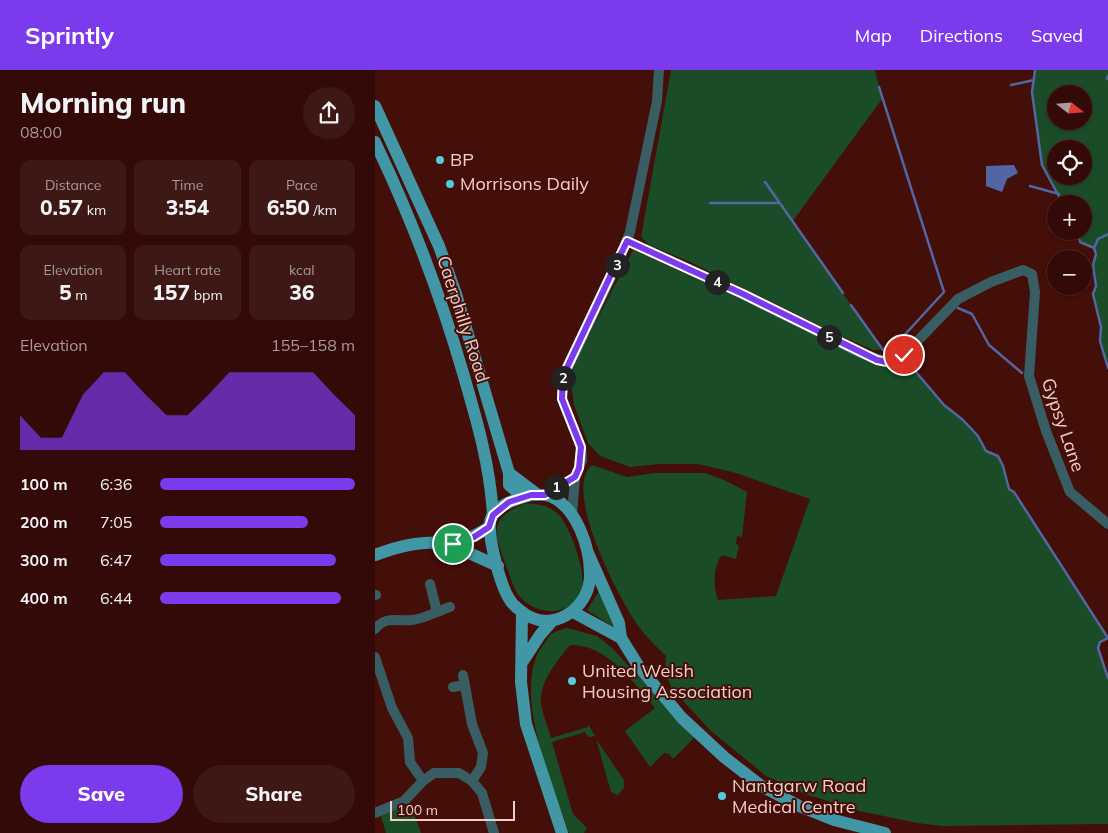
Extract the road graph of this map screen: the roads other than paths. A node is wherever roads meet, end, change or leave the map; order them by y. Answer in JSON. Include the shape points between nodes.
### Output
{"nodes":[{"id":1,"x":659,"y":70,"type":"edge"},
{"id":2,"x":375,"y":106,"type":"edge"},
{"id":3,"x":375,"y":142,"type":"edge"},
{"id":4,"x":627,"y":241,"type":"junction"},
{"id":5,"x":509,"y":473,"type":"junction"},
{"id":6,"x":575,"y":477,"type":"junction"},
{"id":7,"x":541,"y":495,"type":"junction"},
{"id":8,"x":523,"y":497,"type":"junction"},
{"id":9,"x":493,"y":515,"type":"junction"},
{"id":10,"x":572,"y":516,"type":"junction"},
{"id":11,"x":1108,"y":524,"type":"edge"},
{"id":12,"x":489,"y":527,"type":"junction"},
{"id":13,"x":453,"y":544,"type":"junction"},
{"id":14,"x":588,"y":553,"type":"junction"},
{"id":15,"x":375,"y":555,"type":"edge"},
{"id":16,"x":498,"y":566,"type":"junction"},
{"id":17,"x":430,"y":584,"type":"dead end"},
{"id":18,"x":450,"y":607,"type":"dead end"},
{"id":19,"x":437,"y":612,"type":"junction"},
{"id":20,"x":522,"y":612,"type":"junction"},
{"id":21,"x":573,"y":612,"type":"junction"},
{"id":22,"x":553,"y":620,"type":"junction"},
{"id":23,"x":376,"y":626,"type":"edge"},
{"id":24,"x":621,"y":638,"type":"junction"},
{"id":25,"x":375,"y":657,"type":"edge"},
{"id":26,"x":523,"y":661,"type":"junction"},
{"id":27,"x":453,"y":686,"type":"dead end"},
{"id":28,"x":423,"y":781,"type":"junction"},
{"id":29,"x":472,"y":781,"type":"junction"},
{"id":30,"x":375,"y":813,"type":"edge"},
{"id":31,"x":494,"y":833,"type":"edge"},
{"id":32,"x":562,"y":833,"type":"edge"},
{"id":33,"x":885,"y":833,"type":"edge"}],
"edges":[{"from":1,"to":4,"type":"street","via":[[657,101]]},
{"from":2,"to":5,"type":"main road","name":"Caerphilly Road","via":[[439,246]]},
{"from":3,"to":9,"type":"main road","name":"Caerphilly Road","via":[[410,220],[448,322],[482,439]]},
{"from":4,"to":6,"type":"street","via":[[563,376],[562,399],[581,447],[581,460]]},
{"from":4,"to":11,"type":"street","name":"Gypsy Lane","via":[[887,362],[904,355],[959,299],[1016,272],[1023,270],[1032,274],[1035,292],[1029,376],[1070,492]]},
{"from":5,"to":7,"type":"main road"},
{"from":5,"to":8,"type":"main road","name":"Caerphilly Road","via":[[509,486]]},
{"from":6,"to":7,"type":"street"},
{"from":6,"to":10,"type":"street"},
{"from":7,"to":8,"type":"main road"},
{"from":7,"to":10,"type":"main road","via":[[558,500]]},
{"from":8,"to":9,"type":"main road","via":[[509,502]]},
{"from":9,"to":12,"type":"main road"},
{"from":10,"to":14,"type":"main road"},
{"from":12,"to":13,"type":"main road","via":[[474,537]]},
{"from":12,"to":16,"type":"main road"},
{"from":13,"to":15,"type":"main road","via":[[410,544]]},
{"from":13,"to":16,"type":"main road"},
{"from":14,"to":21,"type":"main road","via":[[590,576],[587,592]]},
{"from":14,"to":24,"type":"main road","via":[[619,623]]},
{"from":16,"to":20,"type":"main road","via":[[509,600]]},
{"from":17,"to":19,"type":"street"},
{"from":18,"to":19,"type":"street"},
{"from":19,"to":23,"type":"street","via":[[412,620],[394,618]]},
{"from":20,"to":22,"type":"main road","via":[[539,619]]},
{"from":20,"to":26,"type":"main road"},
{"from":21,"to":22,"type":"main road"},
{"from":21,"to":24,"type":"main road"},
{"from":22,"to":26,"type":"main road"},
{"from":24,"to":33,"type":"main road","via":[[639,667],[682,718],[760,785],[833,820]]},
{"from":25,"to":28,"type":"street","via":[[393,708],[408,738],[410,762]]},
{"from":26,"to":32,"type":"main road","via":[[521,682],[526,724]]},
{"from":27,"to":29,"type":"street","via":[[464,680],[472,724],[483,753],[481,767]]},
{"from":28,"to":29,"type":"street","via":[[445,772],[459,773]]},
{"from":28,"to":30,"type":"street","via":[[404,801]]},
{"from":29,"to":31,"type":"street","via":[[482,793]]}]}
